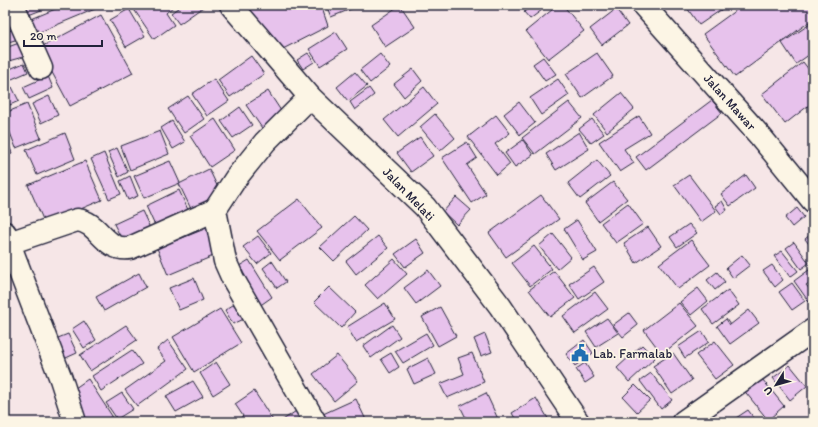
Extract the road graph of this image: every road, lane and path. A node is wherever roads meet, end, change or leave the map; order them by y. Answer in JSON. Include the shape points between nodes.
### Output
{"nodes":[{"id":1,"x":13,"y":5,"type":"edge"},
{"id":2,"x":231,"y":5,"type":"edge"},
{"id":3,"x":643,"y":5,"type":"edge"},
{"id":4,"x":41,"y":68,"type":"dead end"},
{"id":5,"x":310,"y":97,"type":"junction"},
{"id":6,"x":813,"y":201,"type":"edge"},
{"id":7,"x":215,"y":210,"type":"junction"},
{"id":8,"x":7,"y":238,"type":"edge"},
{"id":9,"x":813,"y":330,"type":"edge"},
{"id":10,"x":73,"y":422,"type":"edge"},
{"id":11,"x":315,"y":422,"type":"edge"},
{"id":12,"x":578,"y":422,"type":"edge"},
{"id":13,"x":683,"y":422,"type":"edge"}],
"edges":[{"from":1,"to":4,"type":"street"},
{"from":2,"to":5,"type":"street","name":"Jalan Melati"},
{"from":3,"to":6,"type":"street","name":"Jalan Mawar","via":[[760,136]]},
{"from":5,"to":7,"type":"street","via":[[265,142],[236,178]]},
{"from":5,"to":12,"type":"street","name":"Jalan Melati","via":[[425,208],[500,306]]},
{"from":7,"to":8,"type":"street","via":[[130,248],[115,247],[84,221],[77,220]]},
{"from":7,"to":11,"type":"street","via":[[225,261],[233,279]]},
{"from":8,"to":10,"type":"street","via":[[61,379]]},
{"from":9,"to":13,"type":"street"}]}
